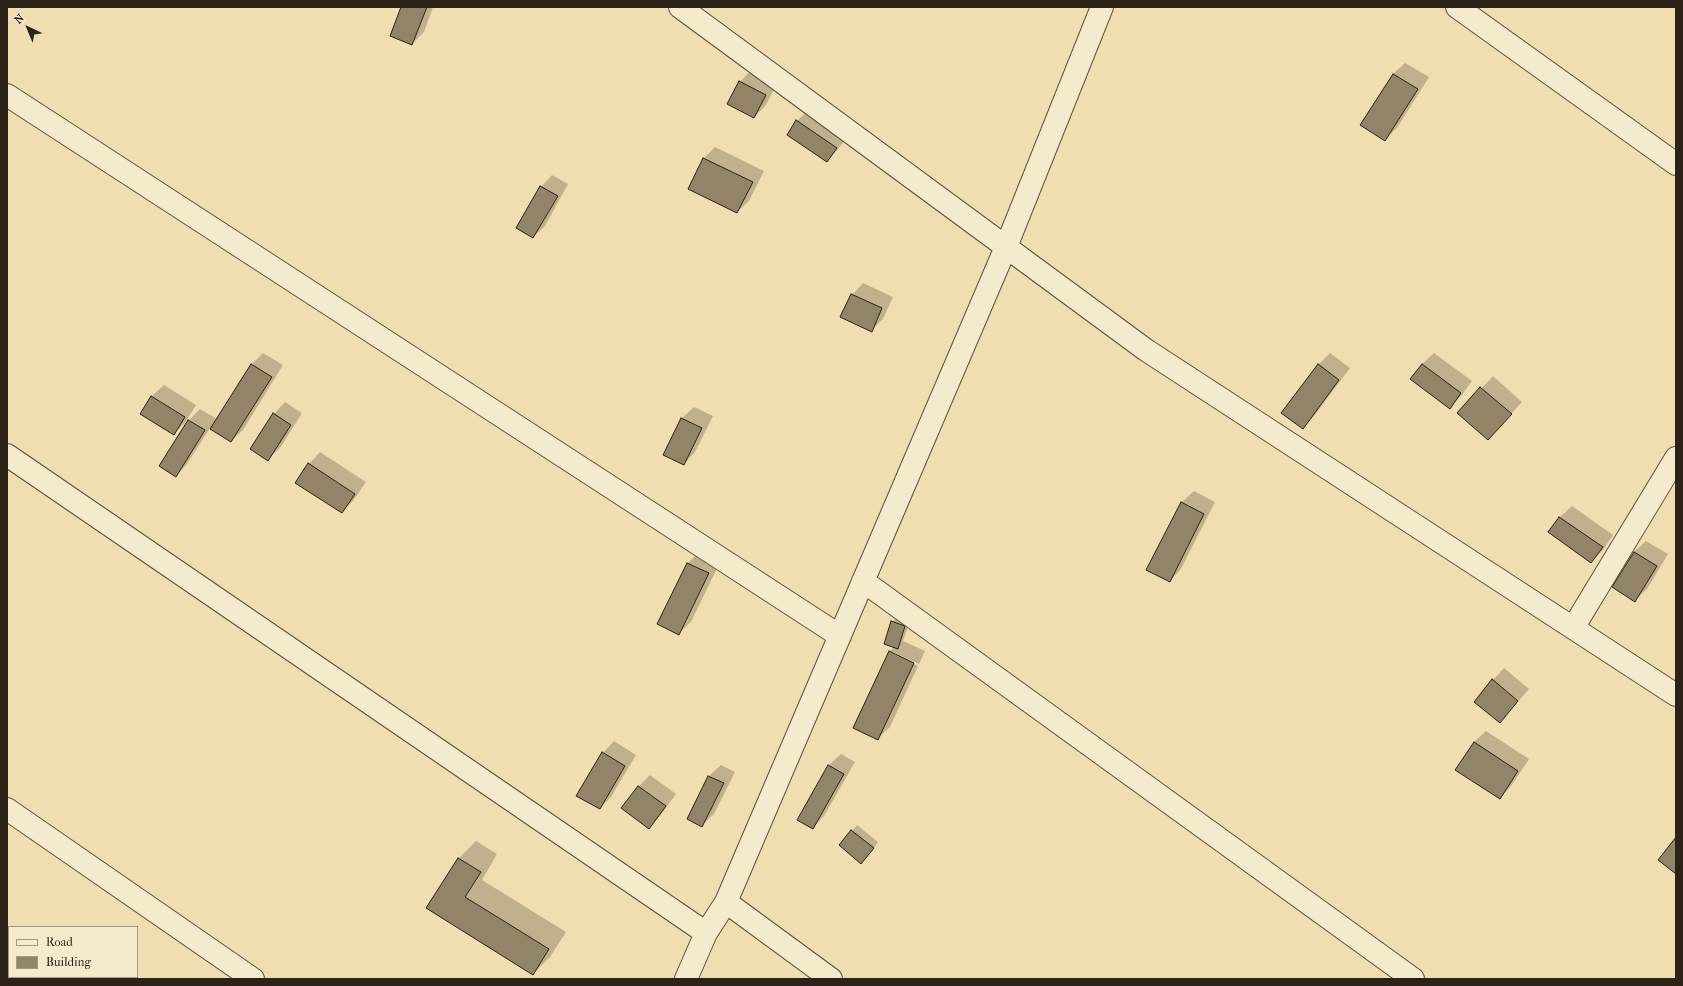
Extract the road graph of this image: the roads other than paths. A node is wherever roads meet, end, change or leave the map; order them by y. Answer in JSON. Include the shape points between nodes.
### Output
{"nodes":[{"id":1,"x":680,"y":7,"type":"edge"},
{"id":2,"x":1102,"y":7,"type":"edge"},
{"id":3,"x":1457,"y":7,"type":"edge"},
{"id":4,"x":7,"y":95,"type":"edge"},
{"id":5,"x":1676,"y":164,"type":"edge"},
{"id":6,"x":1006,"y":247,"type":"junction"},
{"id":7,"x":7,"y":455,"type":"edge"},
{"id":8,"x":1676,"y":458,"type":"edge"},
{"id":9,"x":863,"y":581,"type":"junction"},
{"id":10,"x":1573,"y":628,"type":"junction"},
{"id":11,"x":840,"y":636,"type":"junction"},
{"id":12,"x":1676,"y":694,"type":"edge"},
{"id":13,"x":7,"y":809,"type":"edge"},
{"id":14,"x":726,"y":902,"type":"junction"},
{"id":15,"x":706,"y":933,"type":"junction"},
{"id":16,"x":253,"y":979,"type":"edge"},
{"id":17,"x":686,"y":979,"type":"edge"},
{"id":18,"x":831,"y":979,"type":"edge"},
{"id":19,"x":1413,"y":979,"type":"edge"}],
"edges":[{"from":1,"to":6,"type":"street"},
{"from":2,"to":6,"type":"street"},
{"from":3,"to":5,"type":"street"},
{"from":4,"to":11,"type":"street"},
{"from":6,"to":9,"type":"street"},
{"from":6,"to":10,"type":"street","via":[[1146,350]]},
{"from":7,"to":15,"type":"street"},
{"from":8,"to":10,"type":"street"},
{"from":9,"to":11,"type":"street"},
{"from":9,"to":19,"type":"street"},
{"from":10,"to":12,"type":"street"},
{"from":11,"to":14,"type":"street"},
{"from":13,"to":16,"type":"street"},
{"from":14,"to":15,"type":"street"},
{"from":14,"to":18,"type":"street"},
{"from":15,"to":17,"type":"street"}]}
